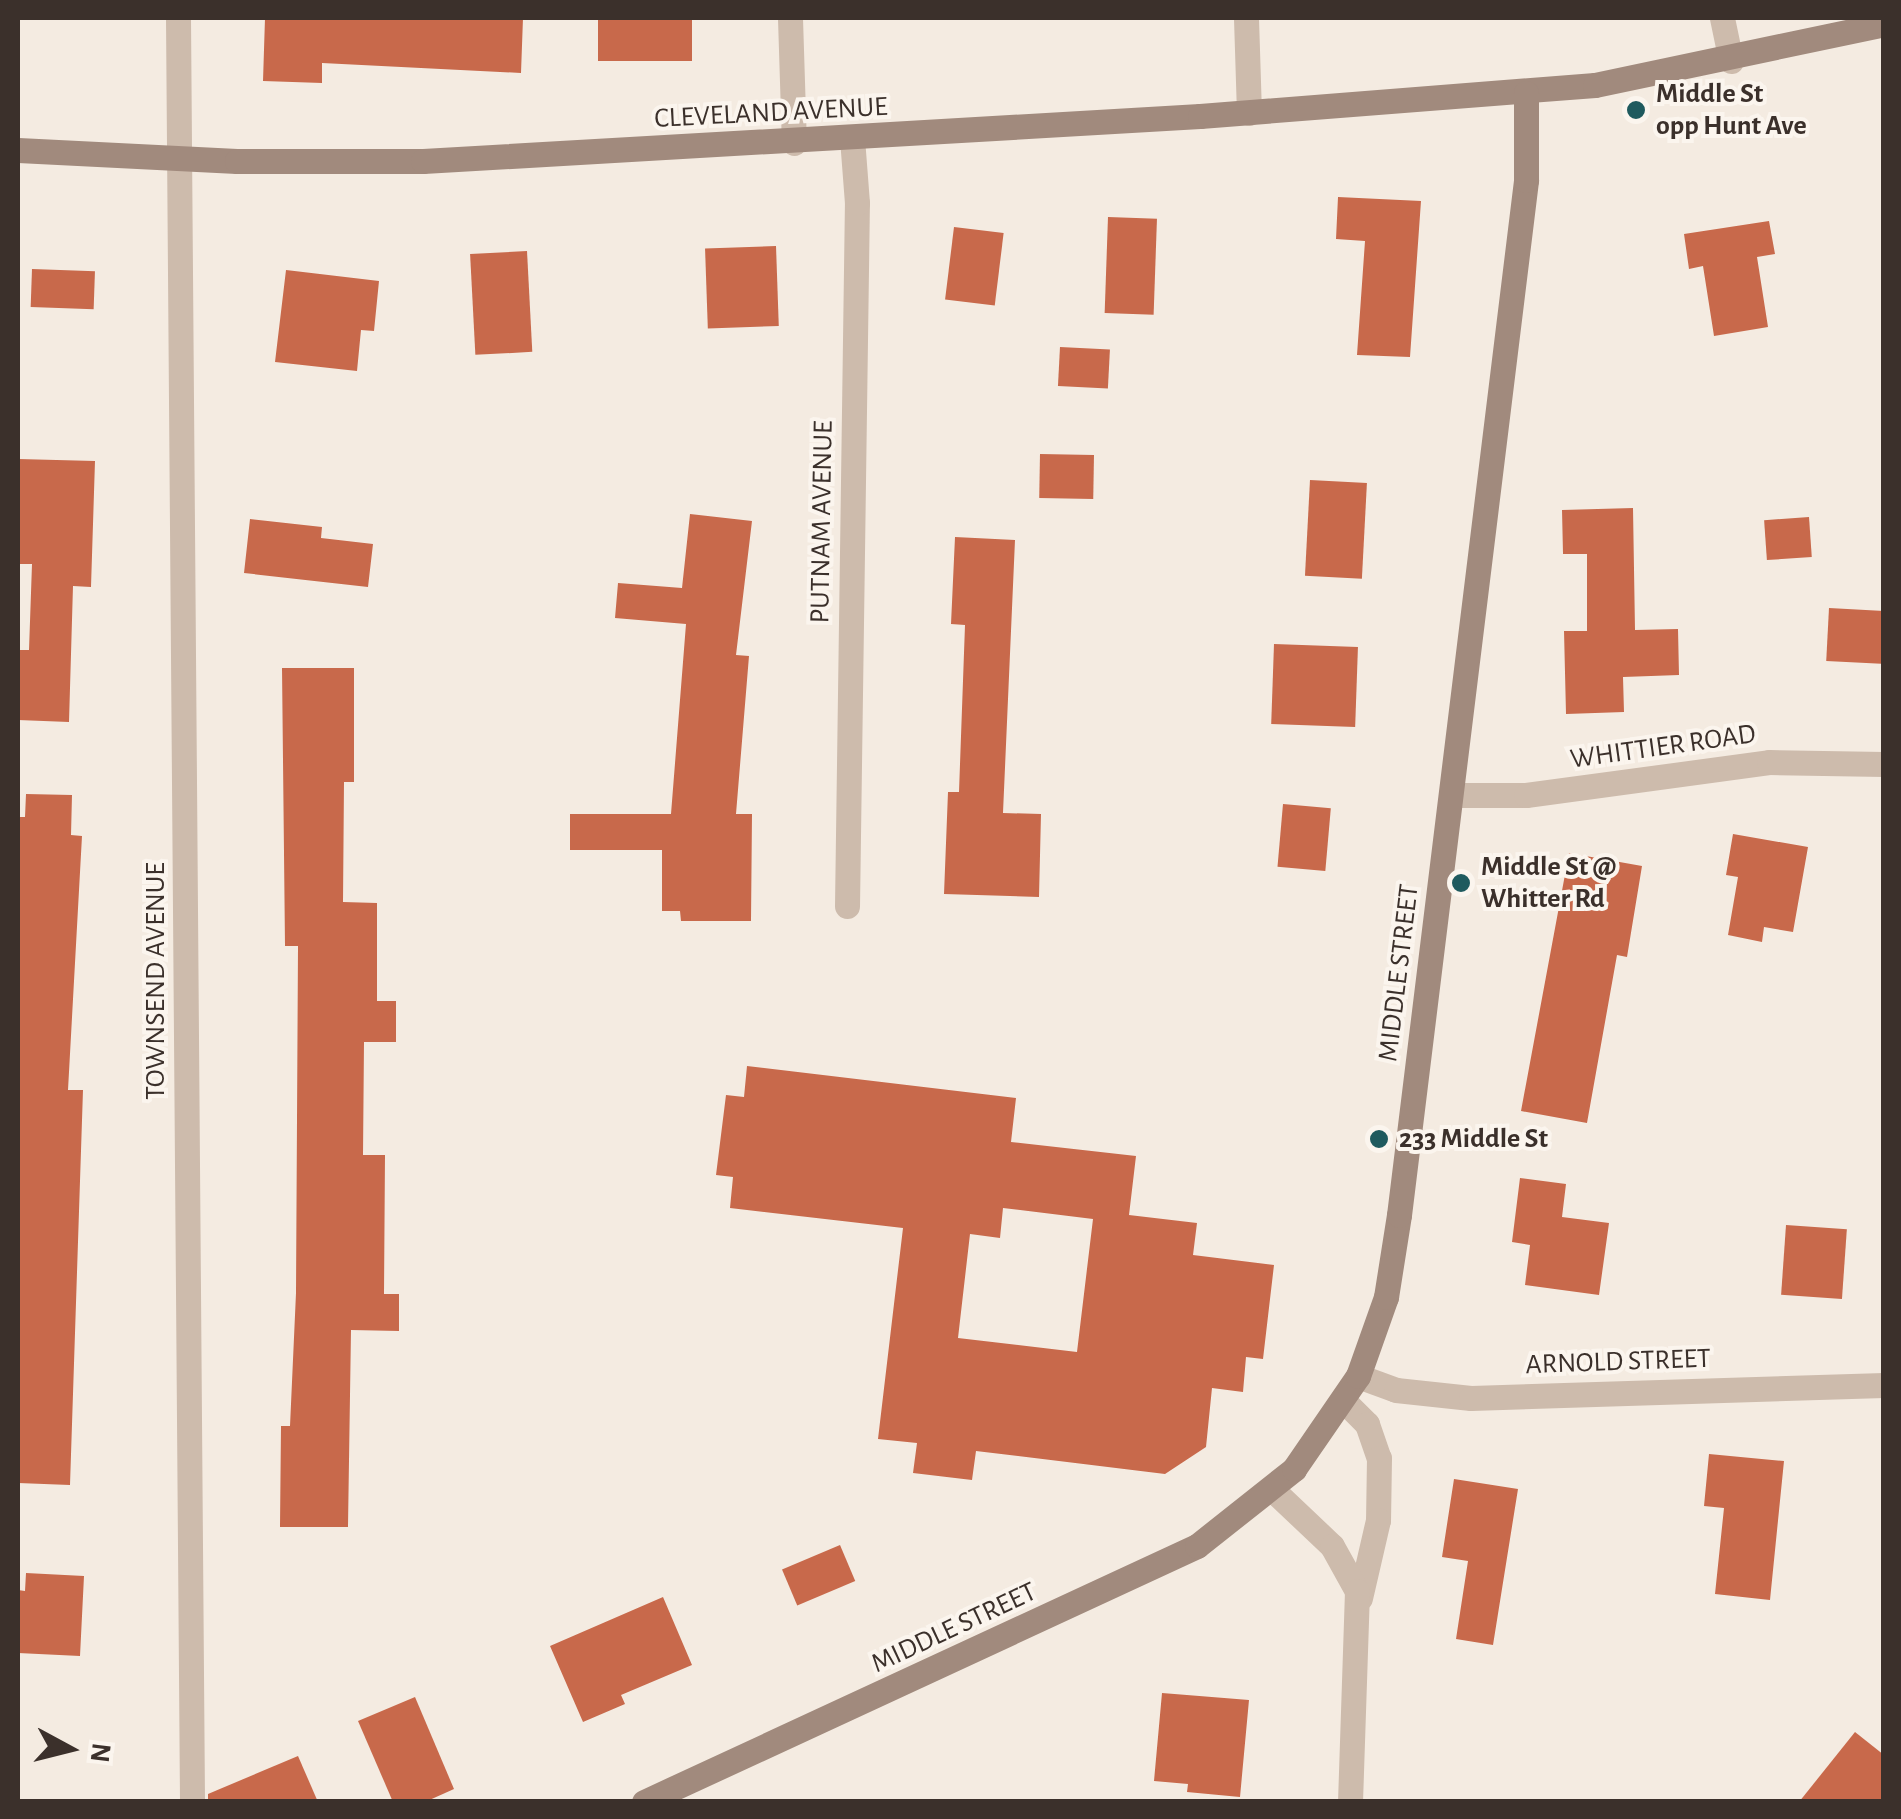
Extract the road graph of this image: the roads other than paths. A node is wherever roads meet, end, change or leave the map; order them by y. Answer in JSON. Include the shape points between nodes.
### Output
{"nodes":[{"id":1,"x":178,"y":18,"type":"edge"},
{"id":2,"x":790,"y":18,"type":"edge"},
{"id":3,"x":1246,"y":18,"type":"edge"},
{"id":4,"x":1722,"y":18,"type":"edge"},
{"id":5,"x":1884,"y":24,"type":"edge"},
{"id":6,"x":1730,"y":61,"type":"junction"},
{"id":7,"x":1526,"y":93,"type":"junction"},
{"id":8,"x":1250,"y":113,"type":"junction"},
{"id":9,"x":852,"y":138,"type":"junction"},
{"id":10,"x":794,"y":143,"type":"junction"},
{"id":11,"x":18,"y":150,"type":"edge"},
{"id":12,"x":180,"y":159,"type":"junction"},
{"id":13,"x":1884,"y":764,"type":"edge"},
{"id":14,"x":1451,"y":795,"type":"junction"},
{"id":15,"x":846,"y":906,"type":"dead end"},
{"id":16,"x":1358,"y":1376,"type":"junction"},
{"id":17,"x":1884,"y":1385,"type":"edge"},
{"id":18,"x":1345,"y":1402,"type":"junction"},
{"id":19,"x":1273,"y":1490,"type":"junction"},
{"id":20,"x":1358,"y":1608,"type":"junction"},
{"id":21,"x":192,"y":1802,"type":"edge"},
{"id":22,"x":644,"y":1802,"type":"edge"},
{"id":23,"x":1350,"y":1802,"type":"edge"}],
"edges":[{"from":1,"to":12,"type":"street","name":"TOWNSEND AVENUE"},
{"from":2,"to":10,"type":"street"},
{"from":3,"to":8,"type":"street"},
{"from":4,"to":6,"type":"street"},
{"from":5,"to":6,"type":"street"},
{"from":6,"to":7,"type":"street"},
{"from":7,"to":8,"type":"street","name":"CLEVELAND AVENUE"},
{"from":7,"to":14,"type":"street","name":"MIDDLE STREET","via":[[1526,180]]},
{"from":8,"to":9,"type":"street","name":"CLEVELAND AVENUE"},
{"from":9,"to":10,"type":"street","name":"CLEVELAND AVENUE"},
{"from":9,"to":15,"type":"street","name":"PUTNAM AVENUE","via":[[857,203]]},
{"from":10,"to":12,"type":"street","name":"CLEVELAND AVENUE","via":[[422,161]]},
{"from":11,"to":12,"type":"street","name":"CLEVELAND AVENUE"},
{"from":12,"to":21,"type":"street","name":"TOWNSEND AVENUE"},
{"from":13,"to":14,"type":"street","name":"WHITTIER ROAD","via":[[1770,762],[1526,795]]},
{"from":14,"to":16,"type":"street","name":"MIDDLE STREET","via":[[1391,1268]]},
{"from":16,"to":17,"type":"street","name":"ARNOLD STREET","via":[[1396,1390],[1471,1398]]},
{"from":16,"to":18,"type":"street","name":"MIDDLE STREET"},
{"from":18,"to":19,"type":"street","name":"MIDDLE STREET"},
{"from":18,"to":20,"type":"street","via":[[1367,1424],[1379,1458],[1378,1520]]},
{"from":19,"to":20,"type":"street","via":[[1343,1560]]},
{"from":19,"to":22,"type":"street","name":"MIDDLE STREET","via":[[1197,1546],[1127,1583]]},
{"from":20,"to":23,"type":"street"}]}
